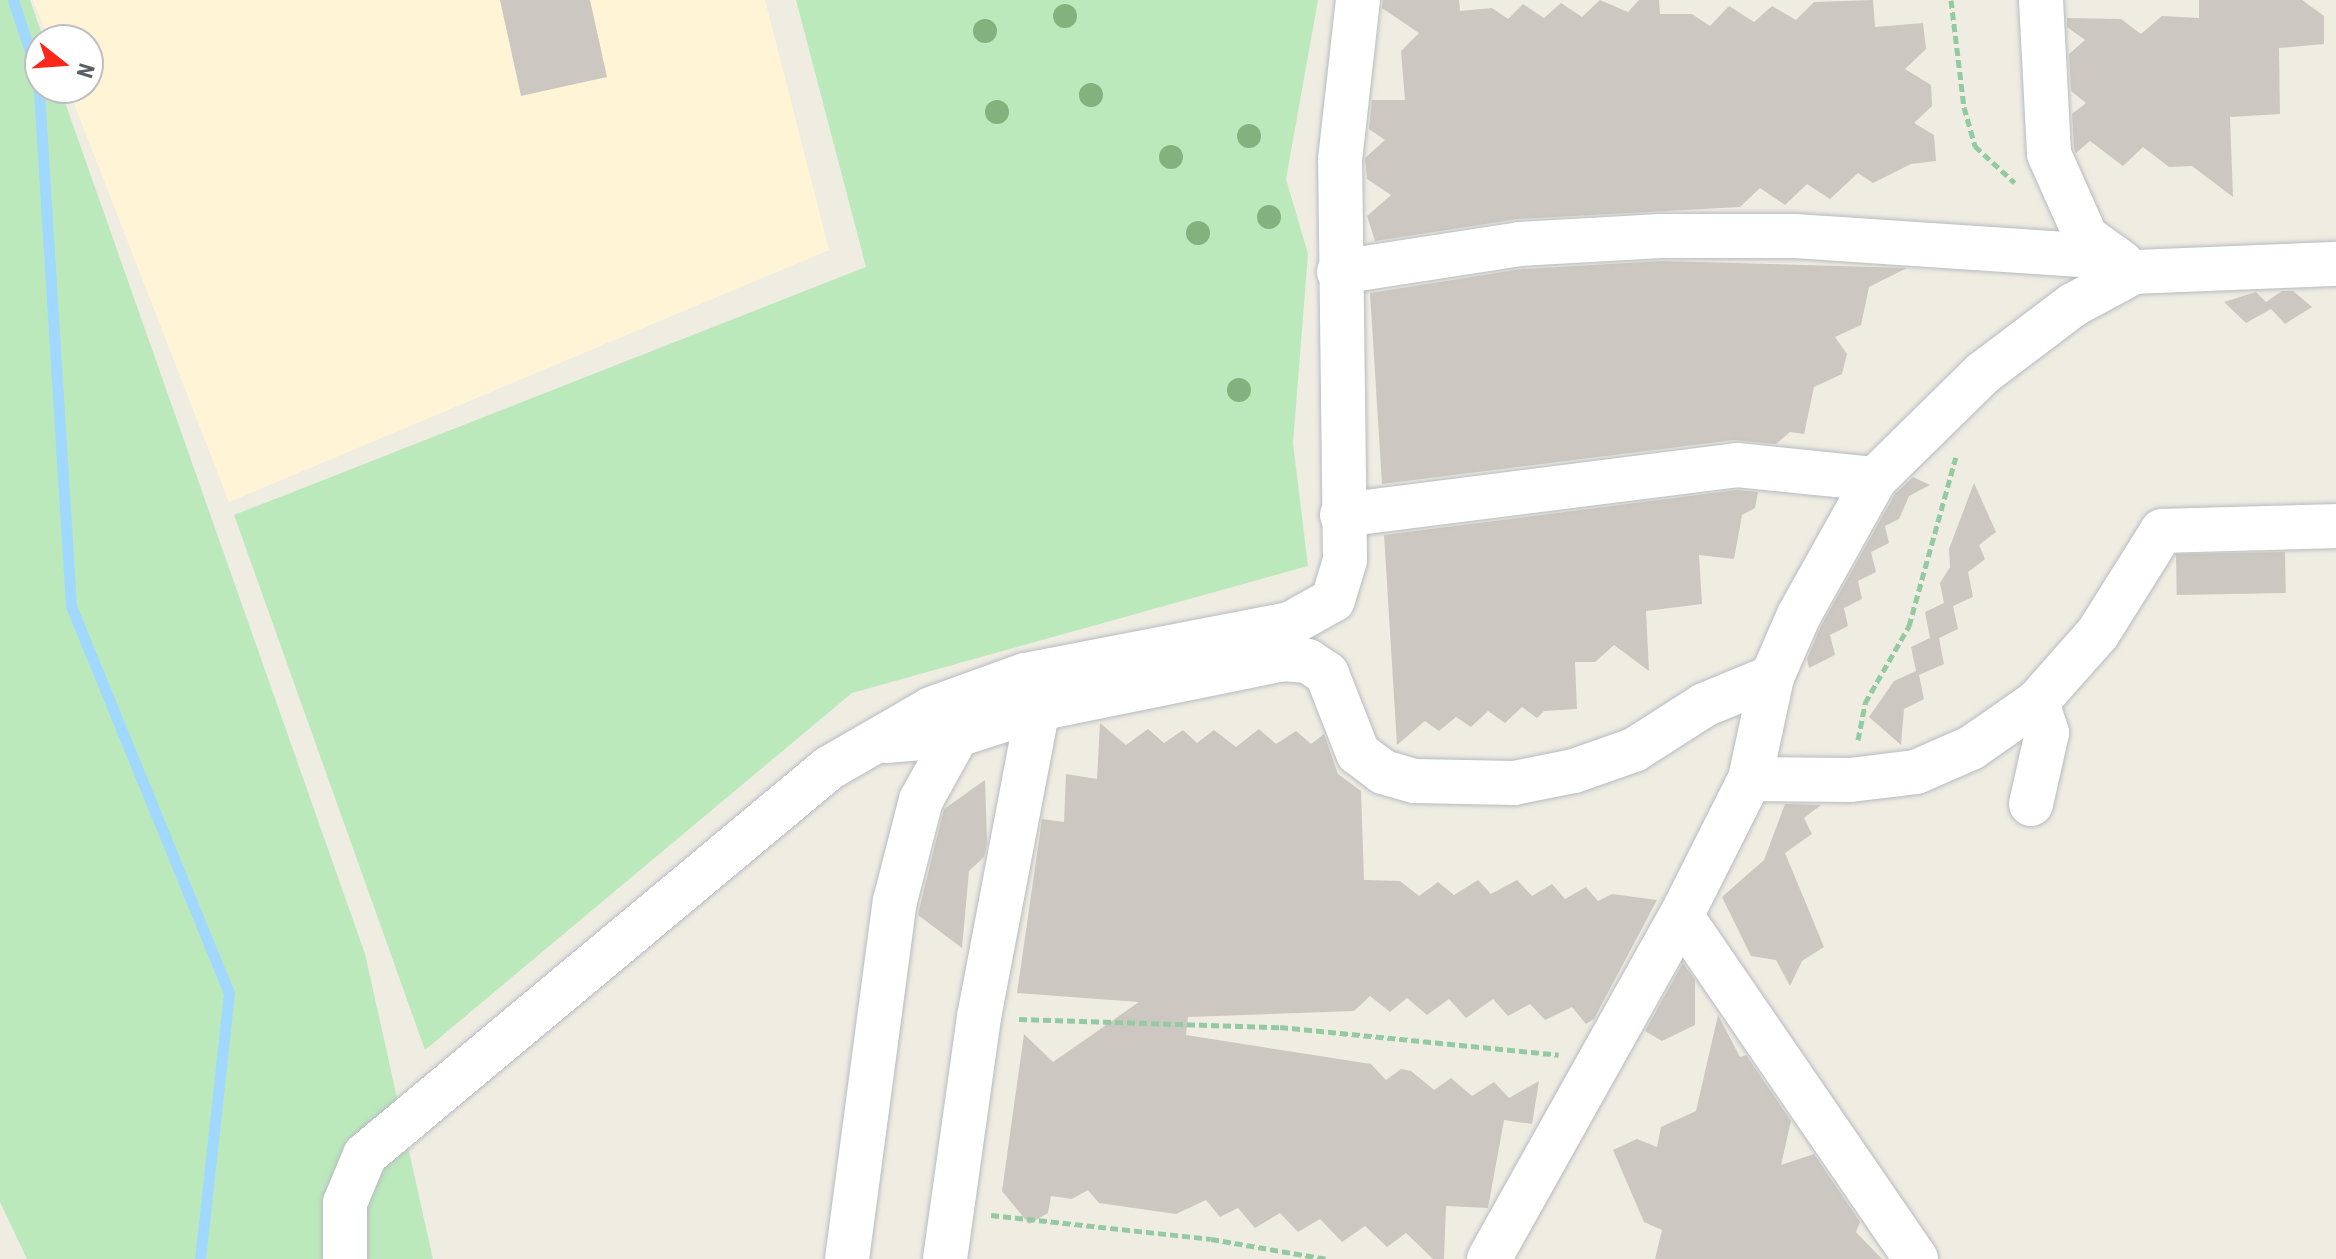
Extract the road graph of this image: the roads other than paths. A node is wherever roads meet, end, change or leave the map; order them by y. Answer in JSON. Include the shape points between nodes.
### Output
{"nodes":[{"id":1,"x":1358,"y":0,"type":"edge"},
{"id":2,"x":2041,"y":0,"type":"edge"},
{"id":3,"x":2124,"y":264,"type":"junction"},
{"id":4,"x":2336,"y":264,"type":"edge"},
{"id":5,"x":1339,"y":272,"type":"junction"},
{"id":6,"x":1875,"y":479,"type":"junction"},
{"id":7,"x":1342,"y":515,"type":"junction"},
{"id":8,"x":2336,"y":526,"type":"edge"},
{"id":9,"x":1772,"y":677,"type":"junction"},
{"id":10,"x":2037,"y":702,"type":"junction"},
{"id":11,"x":1038,"y":709,"type":"junction"},
{"id":12,"x":957,"y":735,"type":"junction"},
{"id":13,"x":874,"y":742,"type":"junction"},
{"id":14,"x":1750,"y":779,"type":"junction"},
{"id":15,"x":2031,"y":804,"type":"dead end"},
{"id":16,"x":1681,"y":916,"type":"junction"},
{"id":17,"x":345,"y":1259,"type":"edge"},
{"id":18,"x":847,"y":1259,"type":"edge"},
{"id":19,"x":945,"y":1259,"type":"edge"},
{"id":20,"x":1489,"y":1259,"type":"edge"},
{"id":21,"x":1916,"y":1259,"type":"edge"}],
"edges":[{"from":1,"to":5,"type":"lane","via":[[1344,108]]},
{"from":2,"to":3,"type":"lane","via":[[2049,154],[2086,237]]},
{"from":3,"to":4,"type":"lane"},
{"from":3,"to":5,"type":"lane","via":[[1810,236],[1661,236],[1519,244]]},
{"from":3,"to":6,"type":"lane","via":[[1983,373]]},
{"from":5,"to":7,"type":"lane"},
{"from":6,"to":7,"type":"lane","via":[[1737,465]]},
{"from":6,"to":9,"type":"lane"},
{"from":7,"to":13,"type":"lane","via":[[1341,579],[1333,600],[1316,615],[1025,675],[931,709]]},
{"from":8,"to":10,"type":"lane","via":[[2162,531],[2098,633]]},
{"from":9,"to":11,"type":"lane","via":[[1704,705],[1634,750],[1574,771],[1514,783],[1415,781],[1383,772],[1358,753],[1327,674],[1308,661],[1253,661]]},
{"from":9,"to":14,"type":"lane"},
{"from":10,"to":14,"type":"lane","via":[[1971,748],[1916,772],[1850,780]]},
{"from":10,"to":15,"type":"lane","via":[[2047,733]]},
{"from":11,"to":12,"type":"lane"},
{"from":11,"to":19,"type":"lane","via":[[979,1017]]},
{"from":12,"to":13,"type":"lane"},
{"from":12,"to":18,"type":"lane","via":[[921,800],[895,901]]},
{"from":13,"to":17,"type":"lane","via":[[829,768],[365,1155],[345,1203]]},
{"from":14,"to":16,"type":"lane"},
{"from":16,"to":20,"type":"lane"},
{"from":16,"to":21,"type":"lane"}]}
